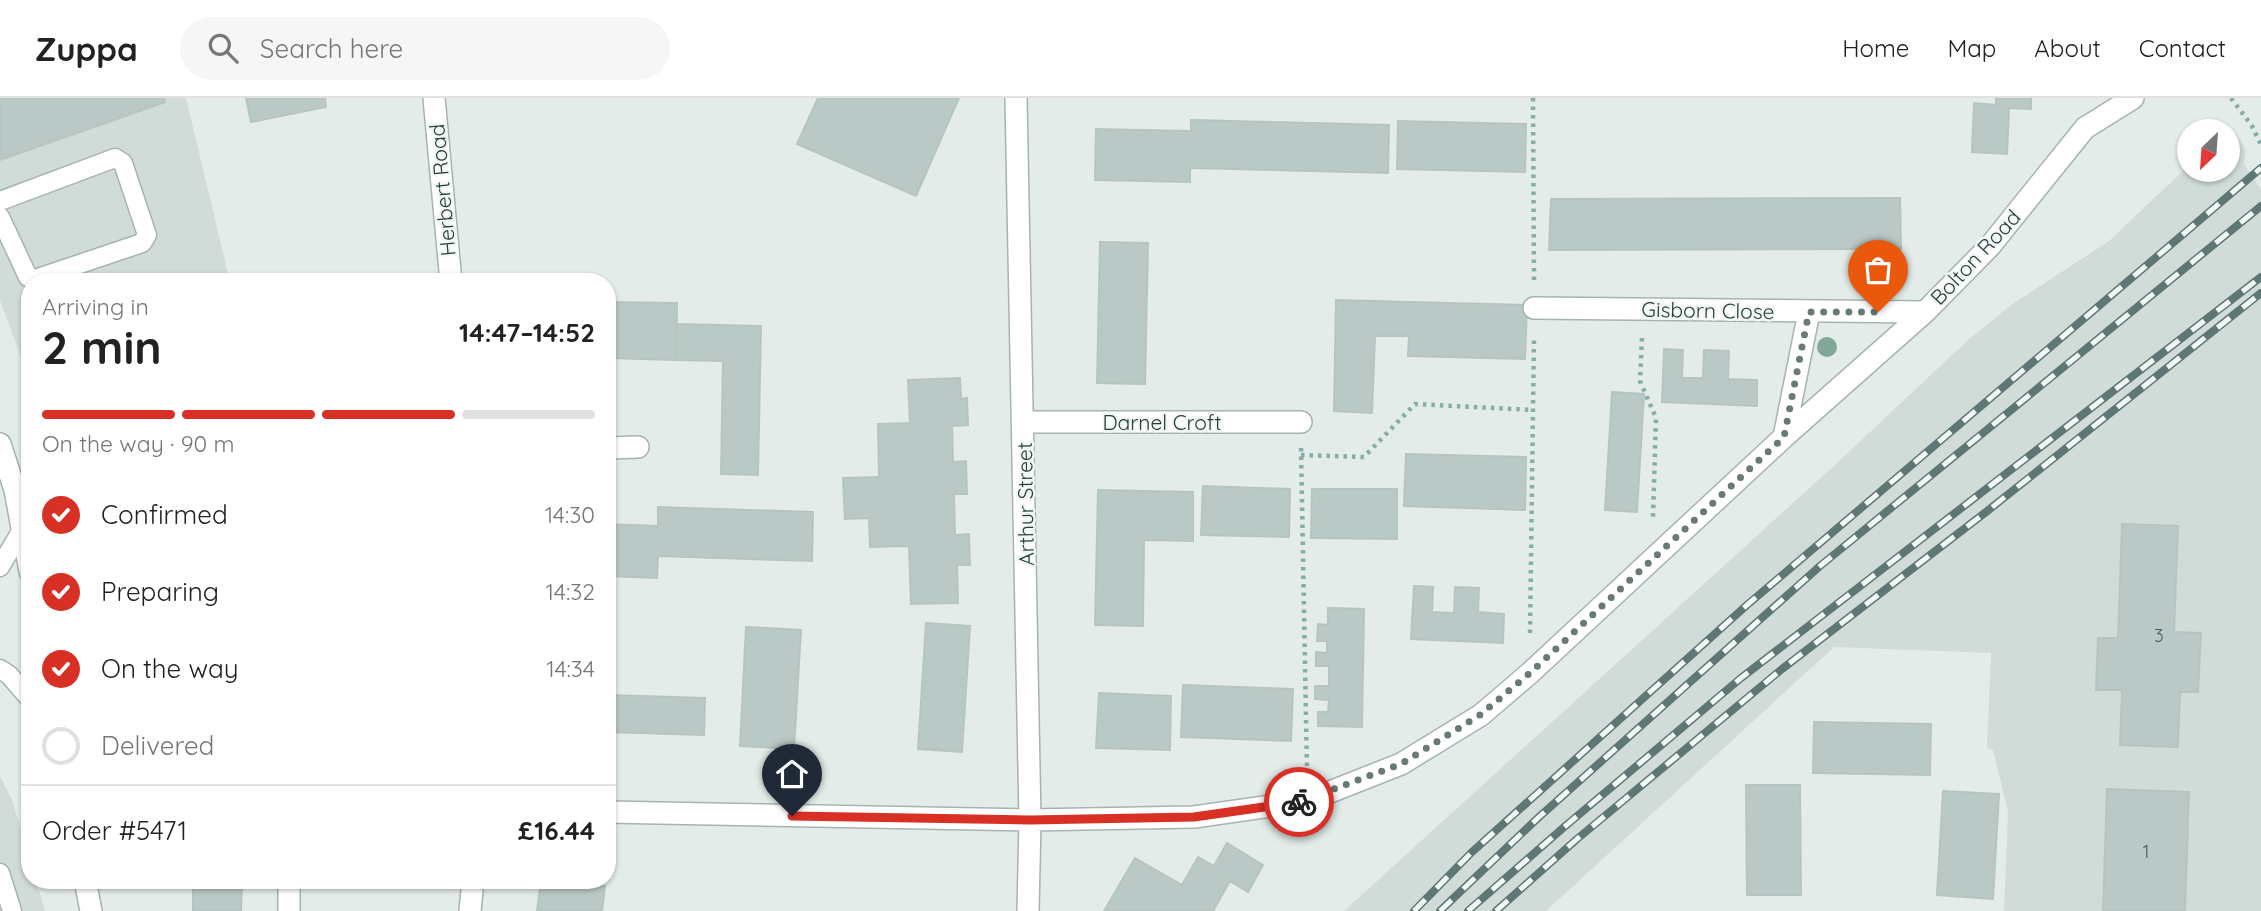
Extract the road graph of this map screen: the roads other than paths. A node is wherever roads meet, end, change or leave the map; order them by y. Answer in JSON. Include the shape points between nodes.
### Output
{"nodes":[{"id":1,"x":434,"y":98,"type":"edge"},
{"id":2,"x":1016,"y":98,"type":"edge"},
{"id":3,"x":2133,"y":98,"type":"edge"},
{"id":4,"x":0,"y":201,"type":"edge"},
{"id":5,"x":1,"y":223,"type":"edge"},
{"id":6,"x":26,"y":273,"type":"edge"},
{"id":7,"x":53,"y":273,"type":"edge"},
{"id":8,"x":450,"y":273,"type":"edge"},
{"id":9,"x":1534,"y":308,"type":"road end"},
{"id":10,"x":1809,"y":312,"type":"junction"},
{"id":11,"x":1925,"y":312,"type":"junction"},
{"id":12,"x":1023,"y":422,"type":"junction"},
{"id":13,"x":1301,"y":422,"type":"road end"},
{"id":14,"x":1784,"y":437,"type":"junction"},
{"id":15,"x":0,"y":444,"type":"edge"},
{"id":16,"x":638,"y":447,"type":"dead end"},
{"id":17,"x":616,"y":448,"type":"edge"},
{"id":18,"x":21,"y":518,"type":"edge"},
{"id":19,"x":21,"y":531,"type":"edge"},
{"id":20,"x":0,"y":568,"type":"edge"},
{"id":21,"x":0,"y":669,"type":"edge"},
{"id":22,"x":21,"y":689,"type":"edge"},
{"id":23,"x":616,"y":812,"type":"edge"},
{"id":24,"x":1030,"y":820,"type":"junction"},
{"id":25,"x":0,"y":873,"type":"edge"},
{"id":26,"x":87,"y":889,"type":"edge"},
{"id":27,"x":289,"y":889,"type":"edge"},
{"id":28,"x":472,"y":889,"type":"edge"},
{"id":29,"x":12,"y":911,"type":"edge"},
{"id":30,"x":91,"y":911,"type":"edge"},
{"id":31,"x":289,"y":911,"type":"edge"},
{"id":32,"x":470,"y":911,"type":"edge"},
{"id":33,"x":1028,"y":911,"type":"edge"}],
"edges":[{"from":1,"to":8,"type":"street","name":"Herbert Road"},
{"from":2,"to":12,"type":"street","name":"Arthur Street"},
{"from":3,"to":11,"type":"street","name":"Bolton Road","via":[[2085,128],[1990,246]]},
{"from":4,"to":7,"type":"lane","via":[[115,158],[123,163],[147,235],[142,243]]},
{"from":5,"to":6,"type":"lane"},
{"from":9,"to":10,"type":"street","name":"Gisborn Close"},
{"from":10,"to":11,"type":"street","name":"Gisborn Close"},
{"from":10,"to":14,"type":"street"},
{"from":11,"to":14,"type":"street","name":"Bolton Road"},
{"from":12,"to":13,"type":"street","name":"Darnel Croft"},
{"from":12,"to":24,"type":"street","name":"Arthur Street"},
{"from":14,"to":24,"type":"street","name":"Bolton Road","via":[[1530,673],[1480,715],[1401,764],[1307,801],[1194,817]]},
{"from":15,"to":18,"type":"street"},
{"from":16,"to":17,"type":"street"},
{"from":19,"to":20,"type":"lane"},
{"from":21,"to":22,"type":"lane"},
{"from":23,"to":24,"type":"street","name":"Bolton Road"},
{"from":24,"to":33,"type":"street","name":"Arthur Street"},
{"from":25,"to":29,"type":"lane"},
{"from":26,"to":30,"type":"street"},
{"from":27,"to":31,"type":"street"},
{"from":28,"to":32,"type":"street"}]}
